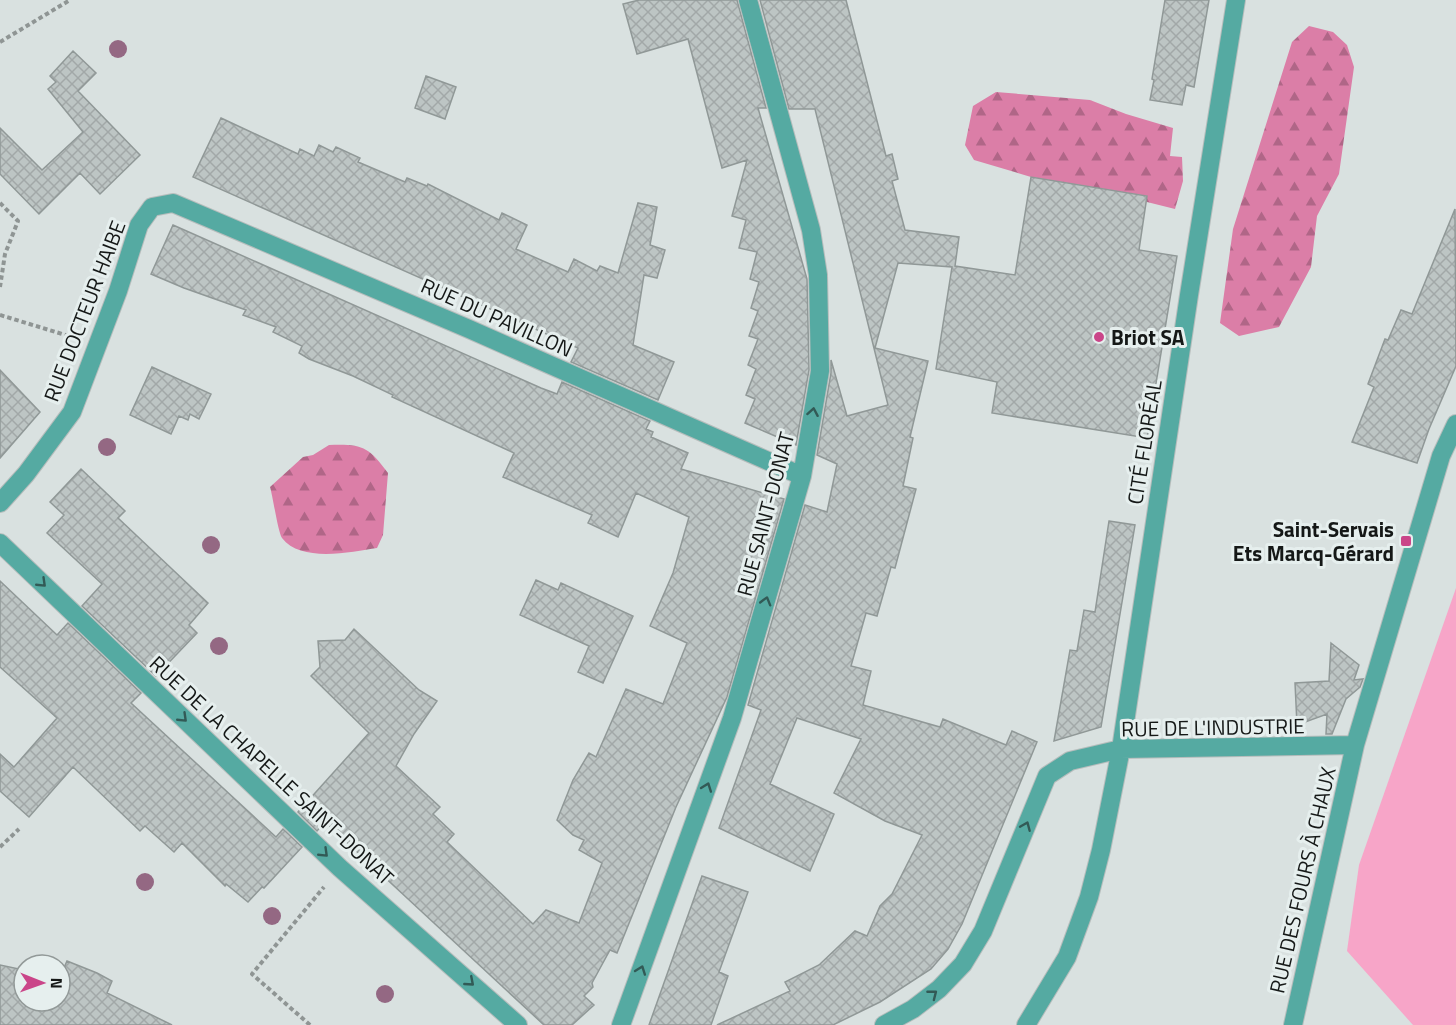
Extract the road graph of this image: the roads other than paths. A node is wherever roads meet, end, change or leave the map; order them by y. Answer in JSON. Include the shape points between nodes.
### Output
{"nodes":[{"id":1,"x":748,"y":0,"type":"edge"},
{"id":2,"x":1236,"y":0,"type":"edge"},
{"id":3,"x":173,"y":203,"type":"joint"},
{"id":4,"x":1456,"y":424,"type":"edge"},
{"id":5,"x":802,"y":476,"type":"junction"},
{"id":6,"x":0,"y":503,"type":"edge"},
{"id":7,"x":0,"y":543,"type":"edge"},
{"id":8,"x":1355,"y":745,"type":"junction"},
{"id":9,"x":1121,"y":749,"type":"junction"},
{"id":10,"x":518,"y":1025,"type":"edge"},
{"id":11,"x":621,"y":1025,"type":"edge"},
{"id":12,"x":884,"y":1025,"type":"edge"},
{"id":13,"x":1026,"y":1025,"type":"edge"},
{"id":14,"x":1293,"y":1025,"type":"edge"}],
"edges":[{"from":5,"to":1,"type":"street","name":"RUE SAINT-DONAT","one_way":true,"via":[[820,371],[818,275],[811,230]]},
{"from":2,"to":9,"type":"street","name":"CITÉ FLORÉAL"},
{"from":3,"to":5,"type":"street","name":"RUE DU PAVILLON"},
{"from":3,"to":6,"type":"street","name":"RUE DOCTEUR HAIBE","via":[[152,207],[140,225],[72,412]]},
{"from":4,"to":8,"type":"street","via":[[1441,456]]},
{"from":11,"to":5,"type":"street","name":"RUE SAINT-DONAT","one_way":true,"via":[[732,718]]},
{"from":7,"to":10,"type":"street","name":"RUE DE LA CHAPELLE SAINT-DONAT","one_way":true,"via":[[340,868]]},
{"from":8,"to":9,"type":"street","name":"RUE DE L'INDUSTRIE"},
{"from":8,"to":14,"type":"street","name":"RUE DES FOURS À CHAUX"},
{"from":12,"to":9,"type":"street","name":"RUE DE L'INDUSTRIE","one_way":true,"via":[[939,989],[963,964],[983,931],[1047,776],[1070,761]]},
{"from":9,"to":13,"type":"street","name":"CITÉ FLORÉAL","via":[[1089,897],[1067,957]]}]}
